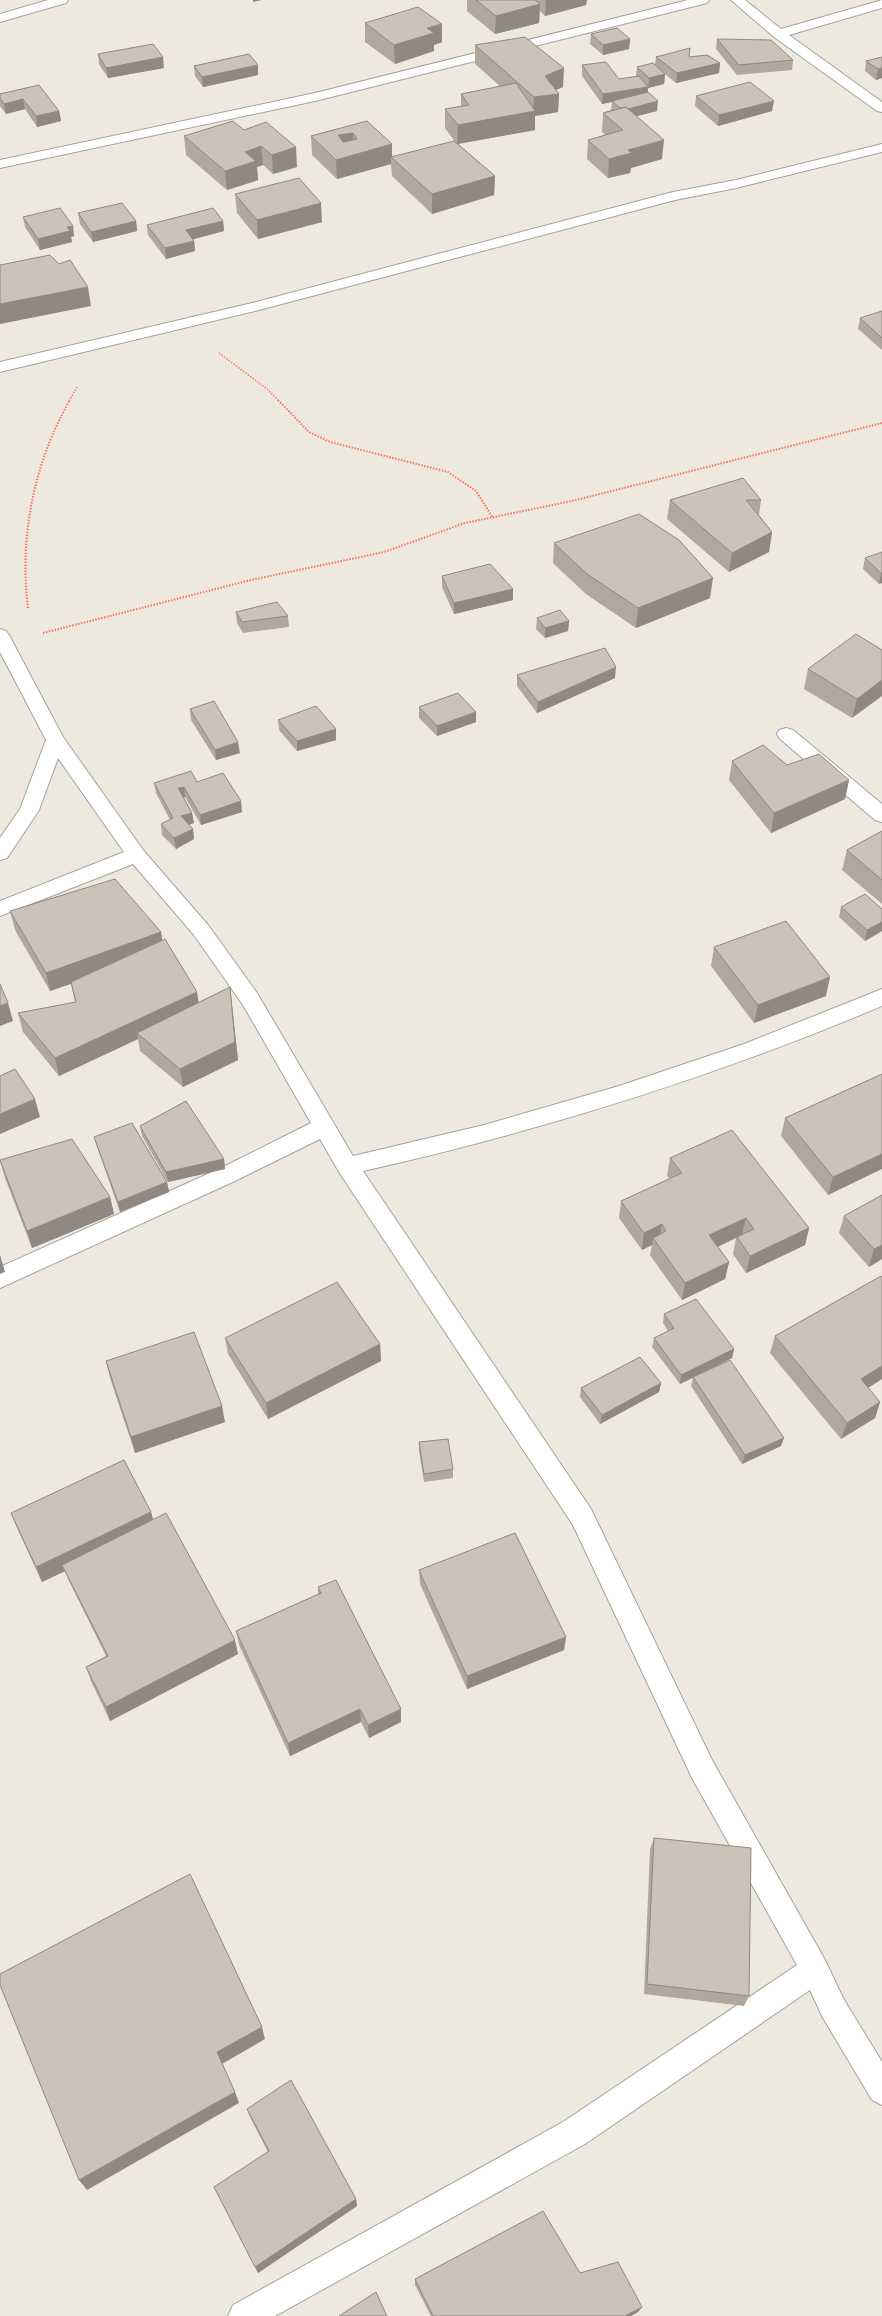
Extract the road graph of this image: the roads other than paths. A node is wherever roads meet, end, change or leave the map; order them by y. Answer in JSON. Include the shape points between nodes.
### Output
{"nodes":[{"id":1,"x":62,"y":0,"type":"edge"},
{"id":2,"x":703,"y":0,"type":"edge"},
{"id":3,"x":737,"y":0,"type":"edge"},
{"id":4,"x":882,"y":4,"type":"edge"},
{"id":5,"x":0,"y":18,"type":"edge"},
{"id":6,"x":779,"y":34,"type":"junction"},
{"id":7,"x":882,"y":108,"type":"edge"},
{"id":8,"x":882,"y":148,"type":"edge"},
{"id":9,"x":0,"y":164,"type":"edge"},
{"id":10,"x":0,"y":367,"type":"edge"},
{"id":11,"x":3,"y":638,"type":"edge"},
{"id":12,"x":786,"y":734,"type":"dead end"},
{"id":13,"x":55,"y":740,"type":"junction"},
{"id":14,"x":882,"y":815,"type":"edge"},
{"id":15,"x":0,"y":853,"type":"edge"},
{"id":16,"x":136,"y":855,"type":"junction"},
{"id":17,"x":0,"y":909,"type":"edge"},
{"id":18,"x":882,"y":997,"type":"edge"},
{"id":19,"x":326,"y":1126,"type":"junction"},
{"id":20,"x":347,"y":1166,"type":"junction"},
{"id":21,"x":0,"y":1278,"type":"edge"},
{"id":22,"x":816,"y":1970,"type":"junction"},
{"id":23,"x":882,"y":2090,"type":"edge"},
{"id":24,"x":244,"y":2316,"type":"edge"}],
"edges":[{"from":1,"to":5,"type":"street"},
{"from":2,"to":9,"type":"street","via":[[315,97]]},
{"from":3,"to":6,"type":"street"},
{"from":4,"to":6,"type":"street"},
{"from":6,"to":7,"type":"street"},
{"from":8,"to":10,"type":"street","via":[[676,196],[344,285],[105,345]]},
{"from":11,"to":13,"type":"street"},
{"from":12,"to":14,"type":"street"},
{"from":13,"to":15,"type":"street","via":[[29,810]]},
{"from":13,"to":16,"type":"street"},
{"from":16,"to":17,"type":"street"},
{"from":16,"to":19,"type":"street","via":[[201,930],[246,992]]},
{"from":18,"to":20,"type":"street","via":[[808,1029],[614,1097],[518,1126]]},
{"from":19,"to":20,"type":"street"},
{"from":19,"to":21,"type":"street","via":[[227,1175]]},
{"from":20,"to":22,"type":"street","via":[[582,1517],[702,1768]]},
{"from":22,"to":23,"type":"street","via":[[834,2008]]},
{"from":22,"to":24,"type":"street","via":[[574,2133]]}]}
